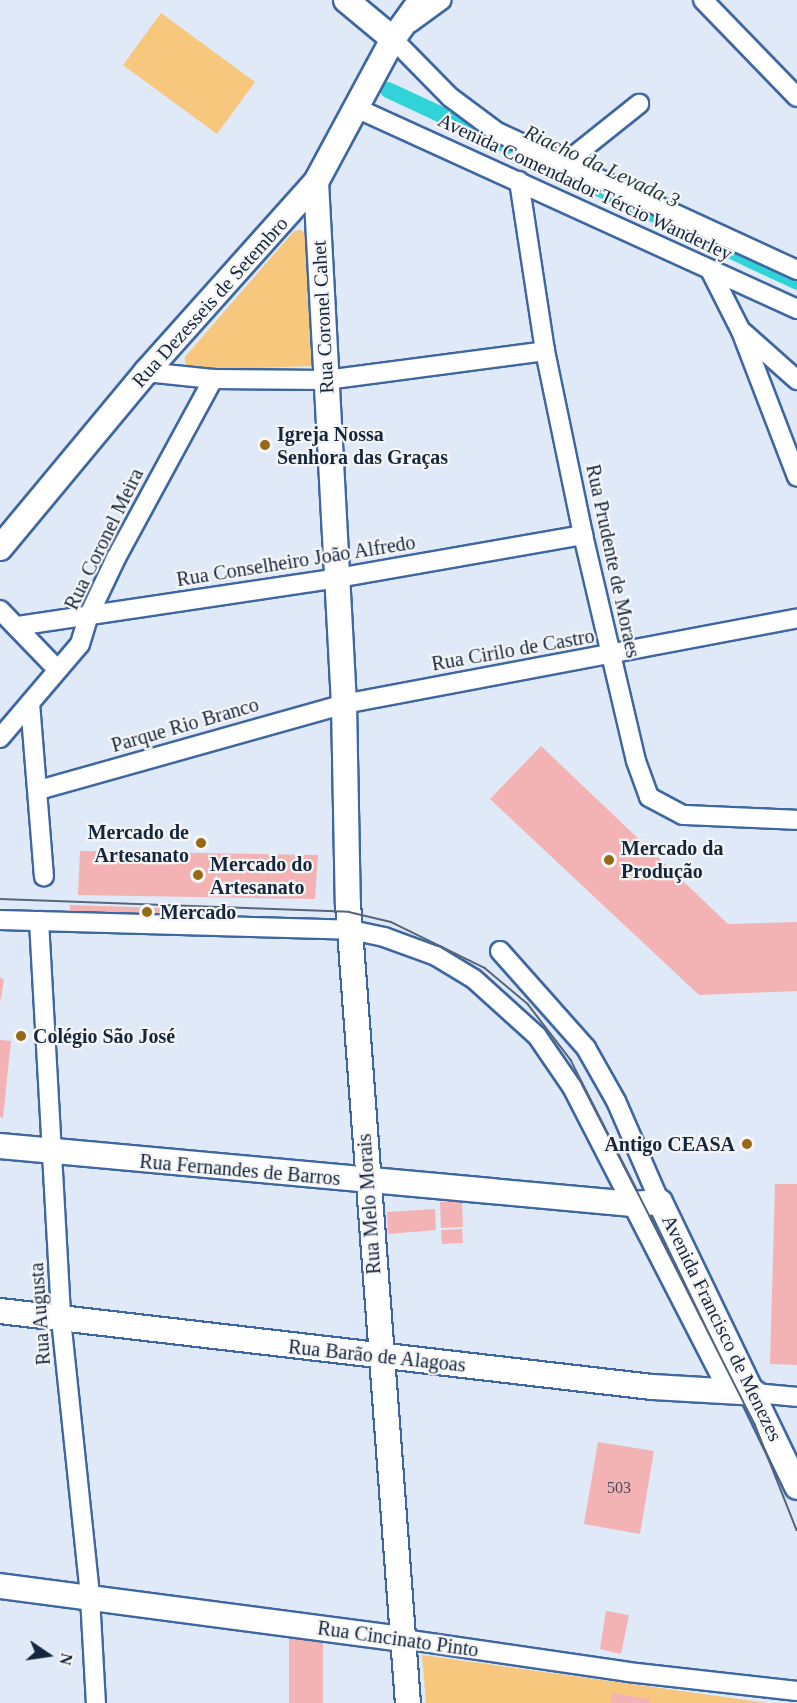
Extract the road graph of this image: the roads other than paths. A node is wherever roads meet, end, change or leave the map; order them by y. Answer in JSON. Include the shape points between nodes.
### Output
{"nodes":[{"id":1,"x":346,"y":0,"type":"edge"},
{"id":2,"x":421,"y":0,"type":"edge"},
{"id":3,"x":442,"y":0,"type":"edge"},
{"id":4,"x":703,"y":0,"type":"edge"},
{"id":5,"x":397,"y":34,"type":"junction"},
{"id":6,"x":797,"y":97,"type":"edge"},
{"id":7,"x":639,"y":104,"type":"dead end"},
{"id":8,"x":354,"y":107,"type":"junction"},
{"id":9,"x":565,"y":163,"type":"junction"},
{"id":10,"x":519,"y":181,"type":"junction"},
{"id":11,"x":316,"y":182,"type":"junction"},
{"id":12,"x":710,"y":270,"type":"junction"},
{"id":13,"x":797,"y":270,"type":"edge"},
{"id":14,"x":797,"y":309,"type":"edge"},
{"id":15,"x":741,"y":331,"type":"junction"},
{"id":16,"x":546,"y":351,"type":"junction"},
{"id":17,"x":146,"y":372,"type":"junction"},
{"id":18,"x":213,"y":379,"type":"junction"},
{"id":19,"x":326,"y":380,"type":"junction"},
{"id":20,"x":797,"y":380,"type":"edge"},
{"id":21,"x":797,"y":477,"type":"edge"},
{"id":22,"x":582,"y":535,"type":"junction"},
{"id":23,"x":0,"y":548,"type":"edge"},
{"id":24,"x":337,"y":578,"type":"junction"},
{"id":25,"x":0,"y":610,"type":"edge"},
{"id":26,"x":88,"y":617,"type":"junction"},
{"id":27,"x":797,"y":618,"type":"edge"},
{"id":28,"x":17,"y":626,"type":"junction"},
{"id":29,"x":610,"y":655,"type":"junction"},
{"id":30,"x":58,"y":670,"type":"junction"},
{"id":31,"x":30,"y":703,"type":"junction"},
{"id":32,"x":344,"y":704,"type":"junction"},
{"id":33,"x":0,"y":738,"type":"edge"},
{"id":34,"x":39,"y":790,"type":"junction"},
{"id":35,"x":797,"y":820,"type":"edge"},
{"id":36,"x":44,"y":876,"type":"dead end"},
{"id":37,"x":0,"y":920,"type":"edge"},
{"id":38,"x":39,"y":921,"type":"junction"},
{"id":39,"x":351,"y":930,"type":"junction"},
{"id":40,"x":500,"y":951,"type":"dead end"},
{"id":41,"x":0,"y":1146,"type":"edge"},
{"id":42,"x":52,"y":1152,"type":"junction"},
{"id":43,"x":368,"y":1182,"type":"junction"},
{"id":44,"x":660,"y":1202,"type":"junction"},
{"id":45,"x":632,"y":1204,"type":"junction"},
{"id":46,"x":0,"y":1311,"type":"edge"},
{"id":47,"x":61,"y":1319,"type":"junction"},
{"id":48,"x":380,"y":1356,"type":"junction"},
{"id":49,"x":728,"y":1391,"type":"junction"},
{"id":50,"x":755,"y":1393,"type":"junction"},
{"id":51,"x":797,"y":1397,"type":"edge"},
{"id":52,"x":797,"y":1487,"type":"edge"},
{"id":53,"x":0,"y":1586,"type":"edge"},
{"id":54,"x":90,"y":1597,"type":"junction"},
{"id":55,"x":403,"y":1639,"type":"junction"},
{"id":56,"x":787,"y":1695,"type":"edge"},
{"id":57,"x":96,"y":1703,"type":"edge"},
{"id":58,"x":408,"y":1703,"type":"edge"}],
"edges":[{"from":1,"to":5,"type":"street"},
{"from":2,"to":5,"type":"street","name":"Rua Dezesseis de Setembro"},
{"from":3,"to":5,"type":"street"},
{"from":4,"to":6,"type":"street"},
{"from":5,"to":8,"type":"street","name":"Rua Dezesseis de Setembro"},
{"from":5,"to":9,"type":"street","name":"Avenida Comendador Tércio Wanderley","via":[[472,116]]},
{"from":7,"to":9,"type":"street"},
{"from":8,"to":10,"type":"street","name":"Avenida Comendador Tércio Wanderley"},
{"from":8,"to":11,"type":"street","name":"Rua Dezesseis de Setembro"},
{"from":9,"to":13,"type":"street","name":"Avenida Comendador Tércio Wanderley"},
{"from":10,"to":12,"type":"street","name":"Avenida Comendador Tércio Wanderley"},
{"from":10,"to":16,"type":"street","name":"Rua Prudente de Moraes"},
{"from":11,"to":17,"type":"street","name":"Rua Dezesseis de Setembro"},
{"from":11,"to":19,"type":"street","name":"Rua Coronel Cahet"},
{"from":12,"to":14,"type":"street","name":"Avenida Comendador Tércio Wanderley"},
{"from":12,"to":15,"type":"street"},
{"from":15,"to":20,"type":"street"},
{"from":15,"to":21,"type":"street"},
{"from":16,"to":19,"type":"street"},
{"from":16,"to":22,"type":"street","name":"Rua Prudente de Moraes"},
{"from":17,"to":18,"type":"street"},
{"from":17,"to":23,"type":"street","name":"Rua Dezesseis de Setembro"},
{"from":18,"to":19,"type":"street"},
{"from":18,"to":26,"type":"street","name":"Rua Coronel Meira"},
{"from":19,"to":24,"type":"street","name":"Rua Coronel Cahet"},
{"from":22,"to":24,"type":"street","name":"Rua Conselheiro João Alfredo"},
{"from":22,"to":29,"type":"street","name":"Rua Prudente de Moraes"},
{"from":24,"to":26,"type":"street","name":"Rua Conselheiro João Alfredo"},
{"from":24,"to":32,"type":"street","name":"Rua Coronel Cahet"},
{"from":25,"to":28,"type":"street"},
{"from":26,"to":28,"type":"street","name":"Rua Conselheiro João Alfredo"},
{"from":26,"to":30,"type":"street","name":"Rua Coronel Meira","via":[[80,644]]},
{"from":27,"to":29,"type":"street","name":"Rua Cirilo de Castro"},
{"from":28,"to":30,"type":"street"},
{"from":29,"to":32,"type":"street","name":"Rua Cirilo de Castro"},
{"from":29,"to":35,"type":"street","name":"Rua Prudente de Moraes","via":[[636,761],[649,797],[656,804],[683,815]]},
{"from":30,"to":31,"type":"street","name":"Rua Coronel Meira"},
{"from":31,"to":33,"type":"street","name":"Rua Coronel Meira"},
{"from":31,"to":34,"type":"street"},
{"from":32,"to":34,"type":"street","name":"Parque Rio Branco"},
{"from":32,"to":39,"type":"street","name":"Rua Melo Morais"},
{"from":34,"to":36,"type":"street"},
{"from":37,"to":38,"type":"street"},
{"from":38,"to":39,"type":"street"},
{"from":38,"to":42,"type":"street","name":"Rua Augusta"},
{"from":39,"to":43,"type":"street","name":"Rua Melo Morais"},
{"from":39,"to":45,"type":"street","via":[[436,956],[495,995],[537,1036],[572,1087]]},
{"from":40,"to":44,"type":"street","via":[[586,1048],[616,1101]]},
{"from":41,"to":42,"type":"street","name":"Rua Fernandes de Barros"},
{"from":42,"to":43,"type":"street","name":"Rua Fernandes de Barros"},
{"from":42,"to":47,"type":"street","name":"Rua Augusta"},
{"from":43,"to":45,"type":"street","name":"Rua Fernandes de Barros"},
{"from":43,"to":48,"type":"street","name":"Rua Melo Morais"},
{"from":44,"to":45,"type":"street","name":"Rua Fernandes de Barros"},
{"from":44,"to":50,"type":"street","name":"Avenida Francisco de Menezes"},
{"from":45,"to":49,"type":"street"},
{"from":46,"to":47,"type":"street","name":"Rua Barão de Alagoas"},
{"from":47,"to":48,"type":"street","name":"Rua Barão de Alagoas"},
{"from":47,"to":54,"type":"street","name":"Rua Augusta"},
{"from":48,"to":49,"type":"street","name":"Rua Barão de Alagoas","via":[[652,1387]]},
{"from":48,"to":55,"type":"street","name":"Rua Melo Morais"},
{"from":49,"to":50,"type":"street","name":"Rua Barão de Alagoas"},
{"from":50,"to":51,"type":"street"},
{"from":50,"to":52,"type":"street","name":"Avenida Francisco de Menezes"},
{"from":53,"to":54,"type":"street","name":"Rua Cincinato Pinto"},
{"from":54,"to":55,"type":"street","name":"Rua Cincinato Pinto"},
{"from":54,"to":57,"type":"street","name":"Rua Augusta"},
{"from":55,"to":56,"type":"street","name":"Rua Cincinato Pinto"},
{"from":55,"to":58,"type":"street","name":"Rua Melo Morais"}]}
